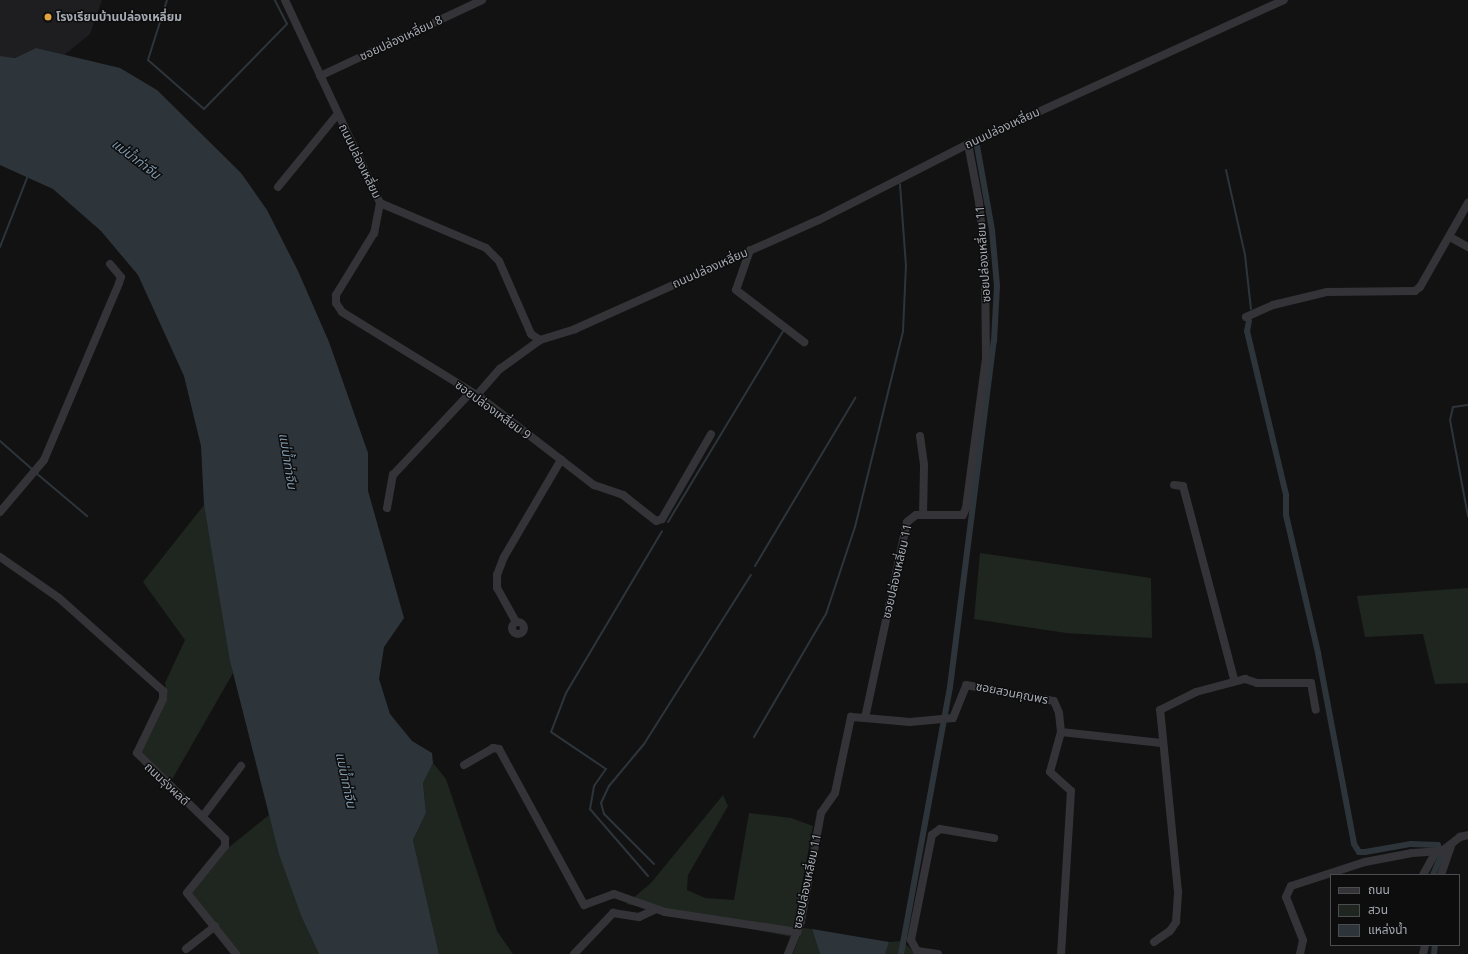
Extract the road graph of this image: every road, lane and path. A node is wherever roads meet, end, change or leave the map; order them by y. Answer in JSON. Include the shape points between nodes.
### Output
{"nodes":[{"id":1,"x":285,"y":0,"type":"edge"},
{"id":2,"x":482,"y":0,"type":"edge"},
{"id":3,"x":1284,"y":0,"type":"edge"},
{"id":4,"x":320,"y":76,"type":"junction"},
{"id":5,"x":337,"y":115,"type":"junction"},
{"id":6,"x":968,"y":144,"type":"junction"},
{"id":7,"x":278,"y":186,"type":"dead end"},
{"id":8,"x":380,"y":203,"type":"junction"},
{"id":9,"x":1468,"y":203,"type":"edge"},
{"id":10,"x":1450,"y":237,"type":"junction"},
{"id":11,"x":1468,"y":247,"type":"edge"},
{"id":12,"x":750,"y":250,"type":"junction"},
{"id":13,"x":110,"y":264,"type":"dead end"},
{"id":14,"x":1246,"y":317,"type":"dead end"},
{"id":15,"x":540,"y":340,"type":"junction"},
{"id":16,"x":804,"y":342,"type":"dead end"},
{"id":17,"x":474,"y":393,"type":"junction"},
{"id":18,"x":711,"y":434,"type":"dead end"},
{"id":19,"x":920,"y":436,"type":"dead end"},
{"id":20,"x":561,"y":460,"type":"junction"},
{"id":21,"x":1174,"y":485,"type":"dead end"},
{"id":22,"x":387,"y":508,"type":"dead end"},
{"id":23,"x":0,"y":512,"type":"edge"},
{"id":24,"x":923,"y":515,"type":"junction"},
{"id":25,"x":0,"y":557,"type":"edge"},
{"id":26,"x":516,"y":622,"type":"dead end"},
{"id":27,"x":1234,"y":679,"type":"junction"},
{"id":28,"x":1316,"y":710,"type":"dead end"},
{"id":29,"x":865,"y":718,"type":"junction"},
{"id":30,"x":1061,"y":732,"type":"junction"},
{"id":31,"x":1161,"y":743,"type":"junction"},
{"id":32,"x":464,"y":765,"type":"dead end"},
{"id":33,"x":241,"y":766,"type":"dead end"},
{"id":34,"x":204,"y":816,"type":"junction"},
{"id":35,"x":1468,"y":835,"type":"edge"},
{"id":36,"x":994,"y":838,"type":"dead end"},
{"id":37,"x":1451,"y":846,"type":"junction"},
{"id":38,"x":1435,"y":853,"type":"junction"},
{"id":39,"x":1424,"y":874,"type":"edge"},
{"id":40,"x":1441,"y":874,"type":"edge"},
{"id":41,"x":654,"y":910,"type":"junction"},
{"id":42,"x":214,"y":926,"type":"junction"},
{"id":43,"x":797,"y":932,"type":"junction"},
{"id":44,"x":1154,"y":942,"type":"dead end"},
{"id":45,"x":186,"y":949,"type":"dead end"},
{"id":46,"x":236,"y":954,"type":"edge"},
{"id":47,"x":574,"y":954,"type":"edge"},
{"id":48,"x":788,"y":954,"type":"edge"},
{"id":49,"x":938,"y":954,"type":"edge"},
{"id":50,"x":1061,"y":954,"type":"edge"},
{"id":51,"x":1300,"y":954,"type":"edge"}],
"edges":[{"from":1,"to":4,"type":"street","name":"ถนนปล่องเหลี่ยม"},
{"from":2,"to":4,"type":"street","name":"ซอยปล่องเหลี่ยม 8"},
{"from":3,"to":6,"type":"street","name":"ถนนปล่องเหลี่ยม"},
{"from":4,"to":5,"type":"street","name":"ถนนปล่องเหลี่ยม"},
{"from":5,"to":7,"type":"street"},
{"from":5,"to":8,"type":"street","name":"ถนนปล่องเหลี่ยม"},
{"from":6,"to":12,"type":"street","name":"ถนนปล่องเหลี่ยม"},
{"from":6,"to":24,"type":"street","name":"ซอยปล่องเหลี่ยม 11","via":[[979,202],[985,262],[986,359],[963,515]]},
{"from":8,"to":15,"type":"street","name":"ถนนปล่องเหลี่ยม","via":[[486,248],[499,261],[531,334]]},
{"from":8,"to":17,"type":"street","name":"ซอยปล่องเหลี่ยม 9","via":[[374,233],[336,295],[337,307]]},
{"from":9,"to":10,"type":"street"},
{"from":10,"to":11,"type":"street"},
{"from":10,"to":14,"type":"street","via":[[1420,288],[1415,291],[1327,292],[1273,305]]},
{"from":12,"to":15,"type":"street","name":"ถนนปล่องเหลี่ยม","via":[[575,329]]},
{"from":12,"to":16,"type":"street","via":[[736,290]]},
{"from":13,"to":23,"type":"street","via":[[121,277],[120,283],[44,460]]},
{"from":15,"to":17,"type":"street","via":[[500,369]]},
{"from":17,"to":20,"type":"street","name":"ซอยปล่องเหลี่ยม 9"},
{"from":17,"to":22,"type":"street","via":[[393,475]]},
{"from":18,"to":20,"type":"street","name":"ซอยปล่องเหลี่ยม 9","via":[[659,521],[623,495],[594,485]]},
{"from":19,"to":24,"type":"street","via":[[924,465]]},
{"from":20,"to":26,"type":"street","via":[[506,552],[497,575],[497,588]]},
{"from":21,"to":27,"type":"street","via":[[1183,486]]},
{"from":24,"to":29,"type":"street","name":"ซอยปล่องเหลี่ยม 11","via":[[910,517],[907,522]]},
{"from":25,"to":34,"type":"street","name":"ถนนรุ่งผลดี","via":[[59,598],[162,691],[163,699],[137,753]]},
{"from":27,"to":28,"type":"street","via":[[1311,683]]},
{"from":27,"to":31,"type":"street","via":[[1163,706],[1159,714]]},
{"from":29,"to":30,"type":"street","name":"ซอยสวนคุณพร","via":[[910,722],[953,718],[959,710],[962,689],[975,685],[1054,701],[1059,713]]},
{"from":29,"to":43,"type":"street","name":"ซอยปล่องเหลี่ยม 11","via":[[851,717],[835,793],[821,813]]},
{"from":30,"to":31,"type":"street"},
{"from":30,"to":50,"type":"street","name":"ซอยสวนคุณพร","via":[[1050,772],[1071,791]]},
{"from":31,"to":44,"type":"street","via":[[1176,861],[1178,916],[1170,931]]},
{"from":32,"to":41,"type":"street","via":[[493,748],[499,749],[581,903],[590,906],[614,894]]},
{"from":33,"to":34,"type":"street"},
{"from":34,"to":42,"type":"street","name":"ถนนรุ่งผลดี","via":[[224,836],[226,844],[187,893]]},
{"from":35,"to":37,"type":"street"},
{"from":36,"to":49,"type":"street","via":[[940,829],[932,835],[911,940],[917,951]]},
{"from":37,"to":38,"type":"street"},
{"from":37,"to":40,"type":"street"},
{"from":38,"to":39,"type":"street"},
{"from":38,"to":51,"type":"street","via":[[1412,852],[1365,862],[1290,886],[1286,896],[1303,940]]},
{"from":41,"to":43,"type":"street"},
{"from":41,"to":47,"type":"street","via":[[639,917],[613,913]]},
{"from":42,"to":45,"type":"street"},
{"from":42,"to":46,"type":"street","name":"ถนนรุ่งผลดี"},
{"from":43,"to":48,"type":"street","name":"ซอยปล่องเหลี่ยม 11"}]}
